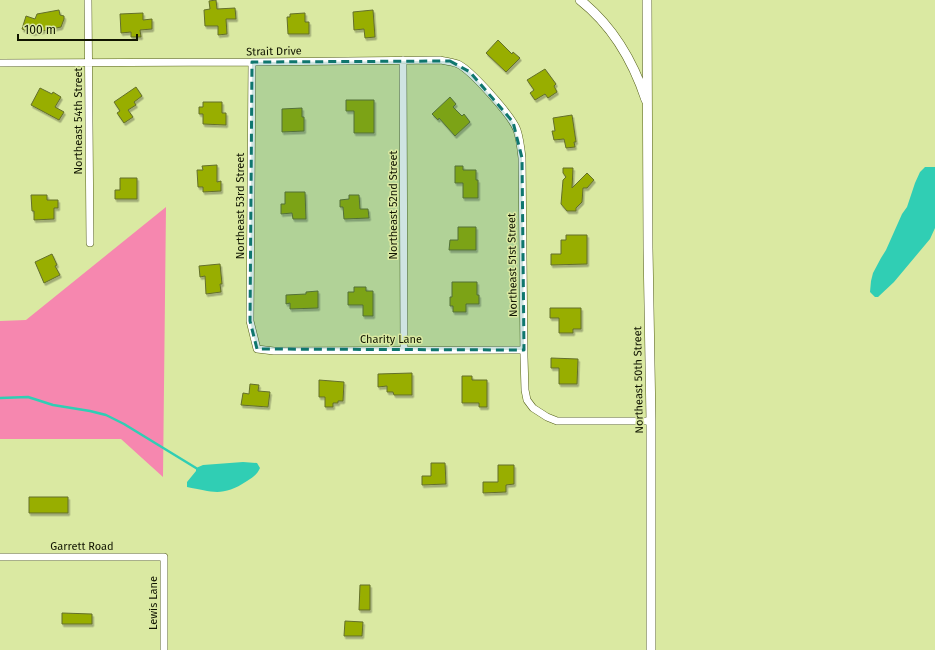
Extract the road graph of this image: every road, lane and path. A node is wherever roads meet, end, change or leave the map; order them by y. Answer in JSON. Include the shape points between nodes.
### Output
{"nodes":[{"id":1,"x":88,"y":0,"type":"edge"},
{"id":2,"x":580,"y":0,"type":"edge"},
{"id":3,"x":647,"y":0,"type":"edge"},
{"id":4,"x":403,"y":60,"type":"junction"},
{"id":5,"x":89,"y":62,"type":"junction"},
{"id":6,"x":252,"y":62,"type":"junction"},
{"id":7,"x":0,"y":63,"type":"edge"},
{"id":8,"x":648,"y":109,"type":"junction"},
{"id":9,"x":517,"y":130,"type":"joint"},
{"id":10,"x":90,"y":243,"type":"dead end"},
{"id":11,"x":257,"y":349,"type":"joint"},
{"id":12,"x":404,"y":350,"type":"junction"},
{"id":13,"x":524,"y":350,"type":"junction"},
{"id":14,"x":651,"y":421,"type":"junction"},
{"id":15,"x":0,"y":556,"type":"edge"},
{"id":16,"x":164,"y":557,"type":"joint"},
{"id":17,"x":164,"y":650,"type":"edge"},
{"id":18,"x":651,"y":650,"type":"edge"}],
"edges":[{"from":1,"to":5,"type":"street","name":"Northeast 54th Street"},
{"from":2,"to":8,"type":"street","name":"Northeast 50th Street","via":[[605,22],[620,43],[640,83]]},
{"from":3,"to":8,"type":"street","name":"Northeast 50th Street"},
{"from":4,"to":6,"type":"street","name":"Strait Drive"},
{"from":4,"to":9,"type":"street","name":"Strait Drive","via":[[440,60],[464,68],[502,108]]},
{"from":4,"to":12,"type":"street","name":"Northeast 52nd Street"},
{"from":5,"to":6,"type":"street","name":"Strait Drive"},
{"from":5,"to":7,"type":"street","name":"Strait Drive"},
{"from":5,"to":10,"type":"street","name":"Northeast 54th Street"},
{"from":6,"to":11,"type":"street","name":"Northeast 53rd Street","via":[[250,321]]},
{"from":8,"to":14,"type":"street","name":"Northeast 50th Street"},
{"from":9,"to":13,"type":"street","name":"Northeast 51st Street","via":[[522,158]]},
{"from":11,"to":12,"type":"street","name":"Charity Lane"},
{"from":12,"to":13,"type":"street","name":"Charity Lane"},
{"from":13,"to":14,"type":"street","name":"Northeast 51st Street","via":[[525,390],[527,400],[533,408],[558,421]]},
{"from":14,"to":18,"type":"street","name":"Northeast 50th Street"},
{"from":15,"to":16,"type":"street","name":"Garrett Road"},
{"from":16,"to":17,"type":"street","name":"Lewis Lane"}]}
